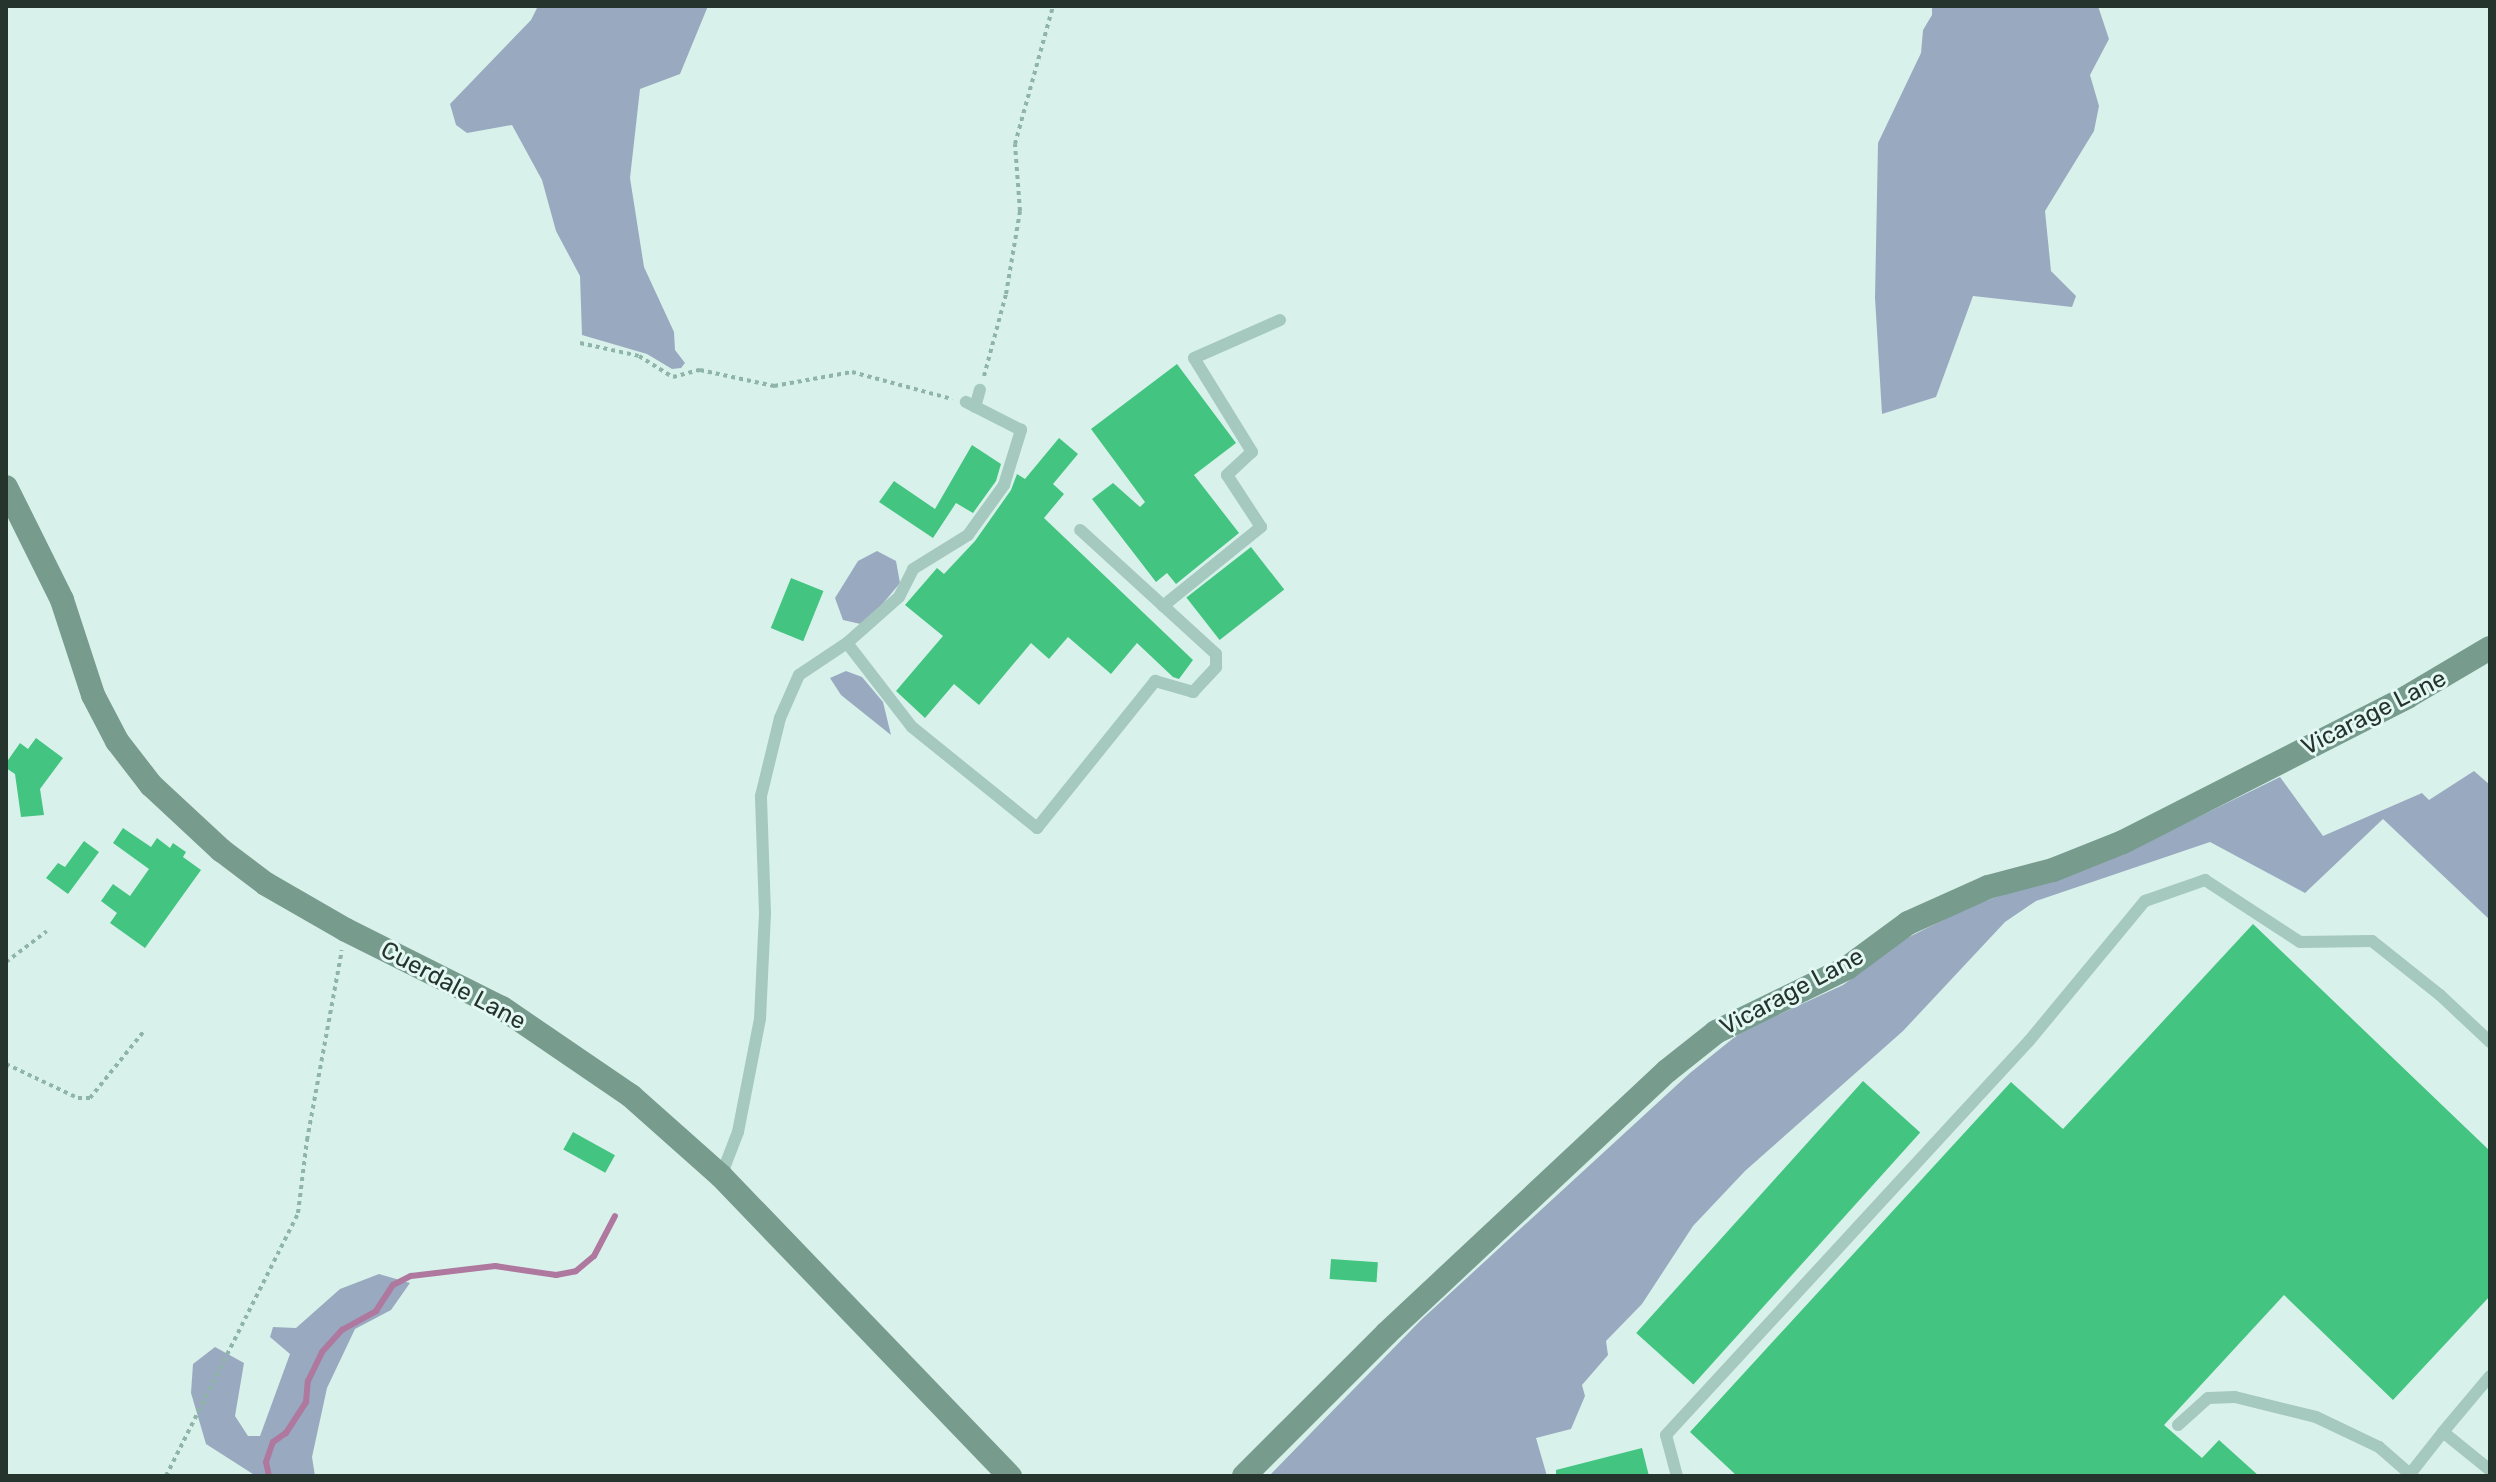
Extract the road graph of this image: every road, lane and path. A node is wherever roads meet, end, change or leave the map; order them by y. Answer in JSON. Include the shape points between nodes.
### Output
{"nodes":[{"id":1,"x":1053,"y":6,"type":"edge"},
{"id":2,"x":1280,"y":320,"type":"dead end"},
{"id":3,"x":580,"y":343,"type":"dead end"},
{"id":4,"x":980,"y":390,"type":"joint"},
{"id":5,"x":970,"y":404,"type":"junction"},
{"id":6,"x":6,"y":487,"type":"edge"},
{"id":7,"x":1080,"y":530,"type":"dead end"},
{"id":8,"x":1163,"y":606,"type":"junction"},
{"id":9,"x":847,"y":643,"type":"junction"},
{"id":10,"x":2490,"y":648,"type":"edge"},
{"id":11,"x":346,"y":930,"type":"junction"},
{"id":12,"x":47,"y":931,"type":"dead end"},
{"id":13,"x":6,"y":962,"type":"edge"},
{"id":14,"x":144,"y":1031,"type":"dead end"},
{"id":15,"x":2490,"y":1042,"type":"edge"},
{"id":16,"x":6,"y":1064,"type":"edge"},
{"id":17,"x":721,"y":1176,"type":"junction"},
{"id":18,"x":2490,"y":1376,"type":"edge"},
{"id":19,"x":2178,"y":1425,"type":"dead end"},
{"id":20,"x":2443,"y":1432,"type":"junction"},
{"id":21,"x":2490,"y":1470,"type":"edge"},
{"id":22,"x":166,"y":1476,"type":"edge"},
{"id":23,"x":1010,"y":1476,"type":"edge"},
{"id":24,"x":1244,"y":1476,"type":"edge"},
{"id":25,"x":1677,"y":1476,"type":"edge"}],
"edges":[{"from":1,"to":4,"type":"path","via":[[1015,144],[1020,211],[1006,294]]},
{"from":2,"to":8,"type":"lane","via":[[1194,358],[1252,452],[1227,475],[1261,527]]},
{"from":3,"to":5,"type":"path","via":[[639,356],[673,377],[700,370],[774,386],[852,372]]},
{"from":4,"to":5,"type":"lane"},
{"from":5,"to":9,"type":"lane","via":[[1021,430],[1004,485],[968,535],[913,569],[899,597]]},
{"from":6,"to":11,"type":"street","name":"Cuerdale Lane","via":[[62,600],[93,695],[117,741],[151,785],[221,850],[266,884]]},
{"from":7,"to":8,"type":"lane"},
{"from":8,"to":9,"type":"lane","via":[[1216,654],[1216,667],[1193,692],[1155,681],[1037,828],[912,727]]},
{"from":9,"to":17,"type":"lane","via":[[799,675],[769,756],[761,796],[765,913],[760,1019],[738,1132]]},
{"from":10,"to":24,"type":"street","name":"Vicarage Lane","via":[[2407,697],[2123,842],[2053,870],[1988,887],[1908,923],[1847,968],[1716,1032],[1667,1071],[1387,1333]]},
{"from":11,"to":17,"type":"street","name":"Cuerdale Lane","via":[[502,1008],[631,1096]]},
{"from":11,"to":22,"type":"path","via":[[298,1213]]},
{"from":12,"to":13,"type":"path"},
{"from":14,"to":16,"type":"path","via":[[90,1098],[78,1098]]},
{"from":15,"to":25,"type":"lane","via":[[2372,941],[2300,942],[2205,880],[2145,901],[2029,1041],[1666,1435]]},
{"from":17,"to":23,"type":"street","name":"Cuerdale Lane"},
{"from":18,"to":20,"type":"lane"},
{"from":19,"to":20,"type":"lane","via":[[2208,1398],[2235,1397],[2316,1417],[2379,1447],[2410,1474]]},
{"from":20,"to":21,"type":"lane"}]}
